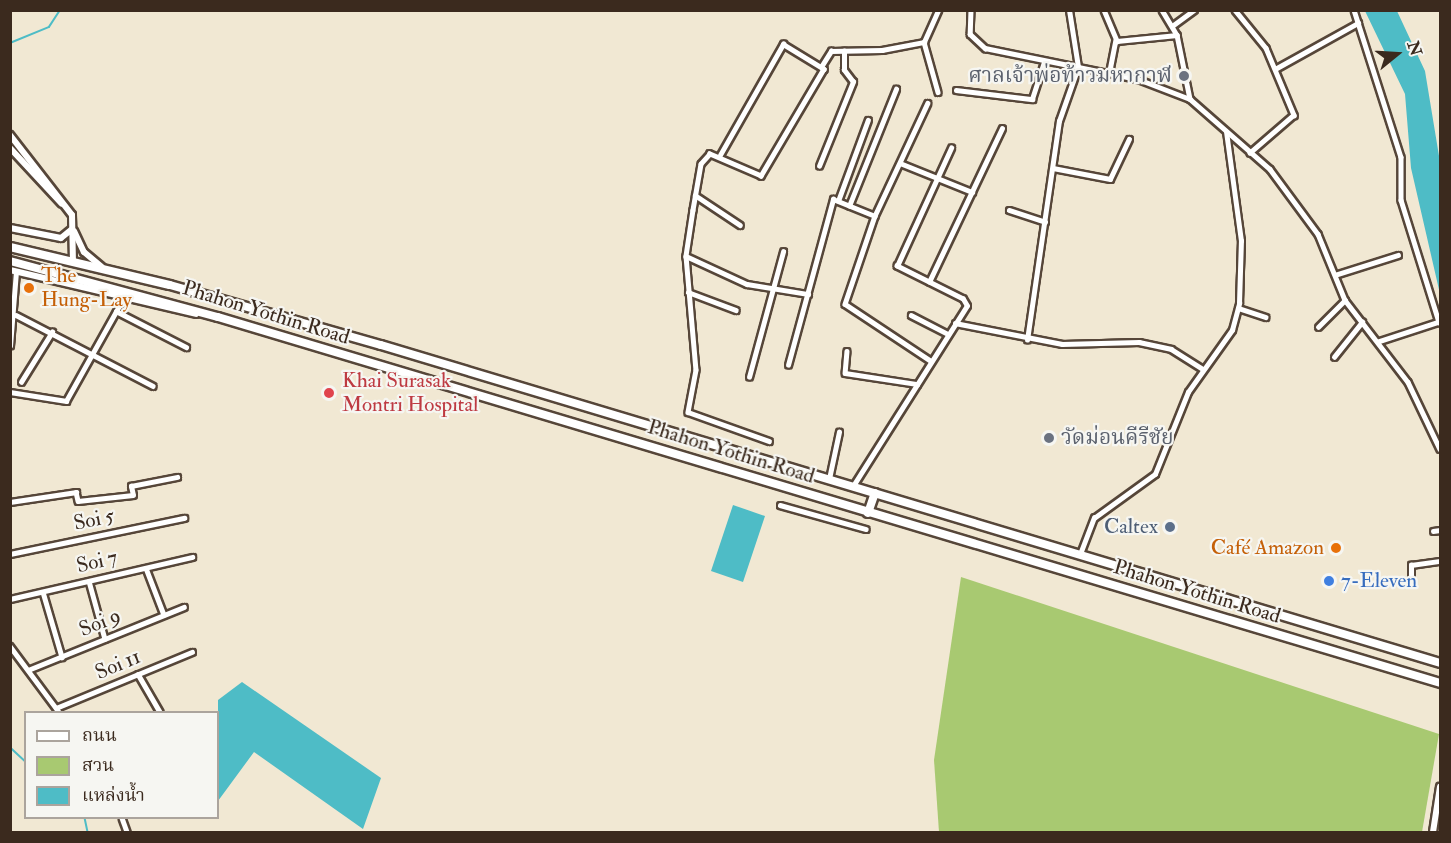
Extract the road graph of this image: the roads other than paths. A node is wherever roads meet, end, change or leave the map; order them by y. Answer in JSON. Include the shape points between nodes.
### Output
{"nodes":[{"id":1,"x":938,"y":10,"type":"edge"},
{"id":2,"x":971,"y":10,"type":"edge"},
{"id":3,"x":1069,"y":10,"type":"edge"},
{"id":4,"x":1104,"y":10,"type":"edge"},
{"id":5,"x":1162,"y":10,"type":"edge"},
{"id":6,"x":1194,"y":10,"type":"edge"},
{"id":7,"x":1235,"y":10,"type":"edge"},
{"id":8,"x":1354,"y":10,"type":"edge"},
{"id":9,"x":1358,"y":23,"type":"junction"},
{"id":10,"x":1172,"y":26,"type":"junction"},
{"id":11,"x":1177,"y":35,"type":"junction"},
{"id":12,"x":1115,"y":40,"type":"junction"},
{"id":13,"x":924,"y":42,"type":"junction"},
{"id":14,"x":844,"y":51,"type":"junction"},
{"id":15,"x":1044,"y":62,"type":"junction"},
{"id":16,"x":822,"y":67,"type":"junction"},
{"id":17,"x":1078,"y":67,"type":"junction"},
{"id":18,"x":1275,"y":69,"type":"junction"},
{"id":19,"x":1109,"y":73,"type":"junction"},
{"id":20,"x":896,"y":89,"type":"dead end"},
{"id":21,"x":956,"y":90,"type":"dead end"},
{"id":22,"x":938,"y":92,"type":"dead end"},
{"id":23,"x":1190,"y":99,"type":"junction"},
{"id":24,"x":928,"y":103,"type":"dead end"},
{"id":25,"x":868,"y":120,"type":"dead end"},
{"id":26,"x":1002,"y":128,"type":"dead end"},
{"id":27,"x":1226,"y":132,"type":"junction"},
{"id":28,"x":10,"y":135,"type":"edge"},
{"id":29,"x":1129,"y":139,"type":"dead end"},
{"id":30,"x":951,"y":148,"type":"dead end"},
{"id":31,"x":11,"y":151,"type":"edge"},
{"id":32,"x":1250,"y":153,"type":"junction"},
{"id":33,"x":720,"y":155,"type":"junction"},
{"id":34,"x":900,"y":163,"type":"junction"},
{"id":35,"x":819,"y":166,"type":"dead end"},
{"id":36,"x":1053,"y":168,"type":"junction"},
{"id":37,"x":937,"y":178,"type":"junction"},
{"id":38,"x":972,"y":192,"type":"junction"},
{"id":39,"x":696,"y":195,"type":"junction"},
{"id":40,"x":838,"y":201,"type":"junction"},
{"id":41,"x":63,"y":204,"type":"junction"},
{"id":42,"x":849,"y":206,"type":"junction"},
{"id":43,"x":1009,"y":210,"type":"dead end"},
{"id":44,"x":875,"y":216,"type":"junction"},
{"id":45,"x":1045,"y":222,"type":"junction"},
{"id":46,"x":740,"y":225,"type":"dead end"},
{"id":47,"x":10,"y":228,"type":"edge"},
{"id":48,"x":72,"y":228,"type":"junction"},
{"id":49,"x":10,"y":247,"type":"edge"},
{"id":50,"x":783,"y":252,"type":"dead end"},
{"id":51,"x":1398,"y":255,"type":"dead end"},
{"id":52,"x":686,"y":256,"type":"junction"},
{"id":53,"x":10,"y":261,"type":"edge"},
{"id":54,"x":73,"y":261,"type":"junction"},
{"id":55,"x":102,"y":267,"type":"junction"},
{"id":56,"x":13,"y":271,"type":"edge"},
{"id":57,"x":70,"y":274,"type":"junction"},
{"id":58,"x":1335,"y":275,"type":"junction"},
{"id":59,"x":930,"y":282,"type":"junction"},
{"id":60,"x":773,"y":289,"type":"junction"},
{"id":61,"x":688,"y":292,"type":"junction"},
{"id":62,"x":808,"y":294,"type":"junction"},
{"id":63,"x":123,"y":299,"type":"junction"},
{"id":64,"x":1345,"y":300,"type":"junction"},
{"id":65,"x":13,"y":306,"type":"edge"},
{"id":66,"x":1238,"y":308,"type":"junction"},
{"id":67,"x":736,"y":310,"type":"dead end"},
{"id":68,"x":116,"y":311,"type":"junction"},
{"id":69,"x":16,"y":315,"type":"junction"},
{"id":70,"x":911,"y":315,"type":"dead end"},
{"id":71,"x":218,"y":317,"type":"junction"},
{"id":72,"x":1266,"y":317,"type":"dead end"},
{"id":73,"x":1362,"y":322,"type":"junction"},
{"id":74,"x":956,"y":323,"type":"junction"},
{"id":75,"x":1318,"y":327,"type":"dead end"},
{"id":76,"x":52,"y":332,"type":"junction"},
{"id":77,"x":948,"y":334,"type":"junction"},
{"id":78,"x":1027,"y":340,"type":"junction"},
{"id":79,"x":1378,"y":342,"type":"junction"},
{"id":80,"x":10,"y":346,"type":"edge"},
{"id":81,"x":186,"y":347,"type":"dead end"},
{"id":82,"x":847,"y":351,"type":"dead end"},
{"id":83,"x":93,"y":354,"type":"junction"},
{"id":84,"x":1334,"y":357,"type":"dead end"},
{"id":85,"x":931,"y":362,"type":"junction"},
{"id":86,"x":788,"y":365,"type":"dead end"},
{"id":87,"x":1201,"y":368,"type":"junction"},
{"id":88,"x":749,"y":377,"type":"dead end"},
{"id":89,"x":21,"y":382,"type":"dead end"},
{"id":90,"x":917,"y":384,"type":"junction"},
{"id":91,"x":153,"y":386,"type":"dead end"},
{"id":92,"x":10,"y":392,"type":"edge"},
{"id":93,"x":839,"y":432,"type":"dead end"},
{"id":94,"x":769,"y":441,"type":"dead end"},
{"id":95,"x":1440,"y":449,"type":"edge"},
{"id":96,"x":177,"y":477,"type":"dead end"},
{"id":97,"x":829,"y":479,"type":"junction"},
{"id":98,"x":853,"y":486,"type":"junction"},
{"id":99,"x":875,"y":493,"type":"junction"},
{"id":100,"x":10,"y":502,"type":"edge"},
{"id":101,"x":780,"y":505,"type":"dead end"},
{"id":102,"x":868,"y":513,"type":"junction"},
{"id":103,"x":184,"y":518,"type":"dead end"},
{"id":104,"x":866,"y":529,"type":"dead end"},
{"id":105,"x":1440,"y":530,"type":"edge"},
{"id":106,"x":1433,"y":531,"type":"dead end"},
{"id":107,"x":10,"y":554,"type":"edge"},
{"id":108,"x":1080,"y":554,"type":"junction"},
{"id":109,"x":192,"y":557,"type":"dead end"},
{"id":110,"x":1440,"y":561,"type":"edge"},
{"id":111,"x":146,"y":568,"type":"junction"},
{"id":112,"x":89,"y":581,"type":"junction"},
{"id":113,"x":1411,"y":583,"type":"dead end"},
{"id":114,"x":43,"y":592,"type":"junction"},
{"id":115,"x":10,"y":599,"type":"edge"},
{"id":116,"x":184,"y":607,"type":"dead end"},
{"id":117,"x":164,"y":615,"type":"junction"},
{"id":118,"x":105,"y":639,"type":"junction"},
{"id":119,"x":10,"y":646,"type":"edge"},
{"id":120,"x":192,"y":652,"type":"dead end"},
{"id":121,"x":62,"y":657,"type":"junction"},
{"id":122,"x":1440,"y":663,"type":"edge"},
{"id":123,"x":28,"y":670,"type":"junction"},
{"id":124,"x":138,"y":674,"type":"junction"},
{"id":125,"x":1440,"y":683,"type":"edge"},
{"id":126,"x":58,"y":710,"type":"edge"},
{"id":127,"x":159,"y":711,"type":"edge"},
{"id":128,"x":1440,"y":787,"type":"edge"},
{"id":129,"x":1437,"y":824,"type":"edge"},
{"id":130,"x":1433,"y":832,"type":"edge"}],
"edges":[{"from":1,"to":13,"type":"street"},
{"from":2,"to":15,"type":"street","via":[[968,28],[981,46]]},
{"from":3,"to":17,"type":"street"},
{"from":4,"to":12,"type":"street"},
{"from":5,"to":10,"type":"street"},
{"from":6,"to":10,"type":"street"},
{"from":7,"to":18,"type":"street","via":[[1253,29]]},
{"from":8,"to":9,"type":"street"},
{"from":9,"to":18,"type":"street"},
{"from":9,"to":79,"type":"street","via":[[1401,157],[1401,200],[1438,322]]},
{"from":10,"to":11,"type":"street"},
{"from":11,"to":12,"type":"street"},
{"from":11,"to":23,"type":"street"},
{"from":12,"to":19,"type":"street"},
{"from":13,"to":14,"type":"street"},
{"from":13,"to":22,"type":"street"},
{"from":14,"to":16,"type":"street","via":[[831,51]]},
{"from":14,"to":35,"type":"street","via":[[844,70],[853,82]]},
{"from":15,"to":17,"type":"street"},
{"from":15,"to":21,"type":"street","via":[[1032,99]]},
{"from":16,"to":33,"type":"street","via":[[761,176]]},
{"from":16,"to":33,"type":"street","via":[[783,44]]},
{"from":17,"to":19,"type":"street"},
{"from":17,"to":36,"type":"street","via":[[1059,121]]},
{"from":18,"to":32,"type":"street","via":[[1294,115]]},
{"from":19,"to":23,"type":"street","via":[[1167,87]]},
{"from":20,"to":42,"type":"street"},
{"from":23,"to":27,"type":"street"},
{"from":24,"to":34,"type":"street"},
{"from":25,"to":40,"type":"street"},
{"from":26,"to":38,"type":"street"},
{"from":27,"to":32,"type":"street"},
{"from":27,"to":66,"type":"street","via":[[1238,186]]},
{"from":28,"to":41,"type":"main road"},
{"from":29,"to":36,"type":"street","via":[[1110,179]]},
{"from":30,"to":37,"type":"street"},
{"from":31,"to":41,"type":"main road"},
{"from":32,"to":58,"type":"street","via":[[1276,175],[1318,234]]},
{"from":33,"to":39,"type":"street","via":[[710,154],[701,164]]},
{"from":34,"to":37,"type":"street"},
{"from":34,"to":44,"type":"street"},
{"from":36,"to":45,"type":"street"},
{"from":37,"to":38,"type":"street"},
{"from":37,"to":59,"type":"street","via":[[897,266]]},
{"from":38,"to":59,"type":"street"},
{"from":39,"to":46,"type":"street"},
{"from":39,"to":52,"type":"street"},
{"from":40,"to":42,"type":"street"},
{"from":40,"to":62,"type":"street","via":[[833,199]]},
{"from":41,"to":48,"type":"main road","via":[[72,214]]},
{"from":42,"to":44,"type":"street"},
{"from":43,"to":45,"type":"street"},
{"from":44,"to":85,"type":"street","via":[[846,307]]},
{"from":45,"to":78,"type":"street"},
{"from":47,"to":48,"type":"main road","via":[[61,238]]},
{"from":48,"to":54,"type":"main road"},
{"from":48,"to":55,"type":"main road","via":[[81,248]]},
{"from":49,"to":54,"type":"highway","name":"Phahon Yothin Road"},
{"from":50,"to":60,"type":"street"},
{"from":51,"to":58,"type":"street"},
{"from":52,"to":60,"type":"street","via":[[747,284]]},
{"from":52,"to":61,"type":"street"},
{"from":53,"to":57,"type":"highway","name":"Phahon Yothin Road"},
{"from":54,"to":55,"type":"highway","name":"Phahon Yothin Road"},
{"from":54,"to":57,"type":"highway"},
{"from":55,"to":97,"type":"highway","name":"Phahon Yothin Road"},
{"from":56,"to":63,"type":"main road"},
{"from":56,"to":65,"type":"street"},
{"from":57,"to":71,"type":"highway","name":"Phahon Yothin Road"},
{"from":58,"to":64,"type":"street"},
{"from":59,"to":74,"type":"street","via":[[963,299],[967,306]]},
{"from":60,"to":62,"type":"street"},
{"from":60,"to":88,"type":"street"},
{"from":61,"to":67,"type":"street"},
{"from":61,"to":94,"type":"street","via":[[696,369],[688,412]]},
{"from":62,"to":86,"type":"street"},
{"from":63,"to":68,"type":"street"},
{"from":63,"to":71,"type":"main road"},
{"from":64,"to":73,"type":"street"},
{"from":64,"to":75,"type":"street"},
{"from":65,"to":69,"type":"street"},
{"from":66,"to":72,"type":"street"},
{"from":66,"to":87,"type":"street","via":[[1232,330]]},
{"from":68,"to":81,"type":"street"},
{"from":68,"to":83,"type":"street"},
{"from":69,"to":76,"type":"street"},
{"from":69,"to":80,"type":"street"},
{"from":70,"to":77,"type":"street"},
{"from":71,"to":102,"type":"highway","name":"Phahon Yothin Road"},
{"from":73,"to":79,"type":"street"},
{"from":73,"to":84,"type":"street"},
{"from":74,"to":77,"type":"street"},
{"from":74,"to":78,"type":"street"},
{"from":76,"to":83,"type":"street"},
{"from":76,"to":89,"type":"street"},
{"from":77,"to":85,"type":"street"},
{"from":78,"to":87,"type":"street","via":[[1139,342],[1171,349]]},
{"from":79,"to":95,"type":"street","via":[[1408,382]]},
{"from":82,"to":90,"type":"street","via":[[844,373]]},
{"from":83,"to":91,"type":"street"},
{"from":83,"to":92,"type":"street","via":[[66,401]]},
{"from":85,"to":90,"type":"street"},
{"from":87,"to":108,"type":"street","via":[[1155,474],[1094,518]]},
{"from":90,"to":98,"type":"street"},
{"from":93,"to":97,"type":"street"},
{"from":96,"to":100,"type":"street","via":[[131,486],[132,495],[78,501],[76,492]]},
{"from":97,"to":98,"type":"highway","name":"Phahon Yothin Road"},
{"from":98,"to":99,"type":"highway","name":"Phahon Yothin Road"},
{"from":99,"to":102,"type":"highway"},
{"from":99,"to":108,"type":"highway","name":"Phahon Yothin Road"},
{"from":101,"to":104,"type":"street"},
{"from":102,"to":125,"type":"highway","name":"Phahon Yothin Road"},
{"from":103,"to":107,"type":"street","name":"Soi 5"},
{"from":105,"to":106,"type":"street"},
{"from":108,"to":122,"type":"highway","name":"Phahon Yothin Road"},
{"from":109,"to":111,"type":"street","name":"Soi 7"},
{"from":110,"to":113,"type":"street","via":[[1411,565]]},
{"from":111,"to":112,"type":"street","name":"Soi 7"},
{"from":111,"to":117,"type":"street"},
{"from":112,"to":114,"type":"street","name":"Soi 7"},
{"from":112,"to":118,"type":"street"},
{"from":114,"to":115,"type":"street","name":"Soi 7"},
{"from":114,"to":121,"type":"street"},
{"from":116,"to":117,"type":"street","name":"Soi 9"},
{"from":117,"to":118,"type":"street","name":"Soi 9"},
{"from":118,"to":121,"type":"street","name":"Soi 9"},
{"from":119,"to":123,"type":"street"},
{"from":120,"to":124,"type":"street","name":"Soi 11"},
{"from":121,"to":123,"type":"street","name":"Soi 9"},
{"from":123,"to":126,"type":"street"},
{"from":124,"to":126,"type":"street","name":"Soi 11"},
{"from":124,"to":127,"type":"street"},
{"from":128,"to":129,"type":"main road"},
{"from":129,"to":130,"type":"main road"}]}
